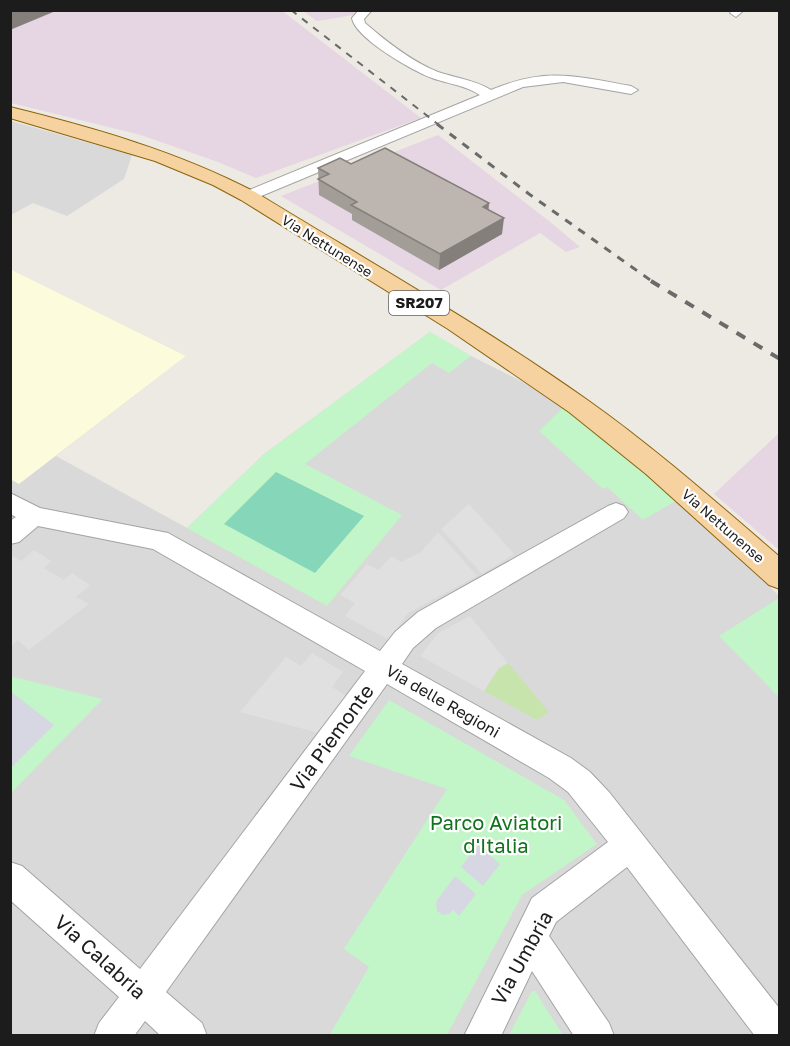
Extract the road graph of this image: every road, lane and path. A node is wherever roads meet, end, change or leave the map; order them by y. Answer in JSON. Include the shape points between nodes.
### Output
{"nodes":[{"id":1,"x":367,"y":10,"type":"edge"},
{"id":2,"x":631,"y":90,"type":"dead end"},
{"id":3,"x":488,"y":94,"type":"junction"},
{"id":4,"x":10,"y":112,"type":"edge"},
{"id":5,"x":248,"y":196,"type":"junction"},
{"id":6,"x":22,"y":509,"type":"edge"},
{"id":7,"x":616,"y":512,"type":"dead end"},
{"id":8,"x":10,"y":535,"type":"edge"},
{"id":9,"x":780,"y":576,"type":"edge"},
{"id":10,"x":383,"y":668,"type":"junction"},
{"id":11,"x":630,"y":845,"type":"junction"},
{"id":12,"x":10,"y":878,"type":"edge"},
{"id":13,"x":530,"y":937,"type":"junction"},
{"id":14,"x":142,"y":995,"type":"junction"},
{"id":15,"x":112,"y":1035,"type":"edge"},
{"id":16,"x":189,"y":1035,"type":"edge"},
{"id":17,"x":482,"y":1035,"type":"edge"},
{"id":18,"x":596,"y":1035,"type":"edge"},
{"id":19,"x":778,"y":1035,"type":"edge"}],
"edges":[{"from":1,"to":3,"type":"street","via":[[358,18],[360,24],[418,68],[468,82]]},
{"from":2,"to":3,"type":"street","via":[[552,78],[520,82]]},
{"from":3,"to":5,"type":"street"},
{"from":4,"to":5,"type":"main road","name":"Via Nettunense","number":"SR207","via":[[149,152]]},
{"from":5,"to":9,"type":"main road","name":"Via Nettunense","number":"SR207","via":[[566,397],[656,467]]},
{"from":6,"to":8,"type":"street"},
{"from":6,"to":10,"type":"street","name":"Via delle Regioni","via":[[159,540]]},
{"from":7,"to":10,"type":"street","name":"Via Piemonte","via":[[436,614],[412,632]]},
{"from":10,"to":11,"type":"street","name":"Via delle Regioni","via":[[560,768],[593,797]]},
{"from":10,"to":14,"type":"street","name":"Via Piemonte"},
{"from":11,"to":13,"type":"street","name":"Via Umbria","via":[[544,910]]},
{"from":11,"to":19,"type":"street","name":"Via delle Regioni"},
{"from":12,"to":14,"type":"street","name":"Via Calabria"},
{"from":13,"to":17,"type":"street","name":"Via Umbria"},
{"from":13,"to":18,"type":"street"},
{"from":14,"to":15,"type":"street","name":"Via Piemonte"},
{"from":14,"to":16,"type":"street","name":"Via Calabria"}]}
